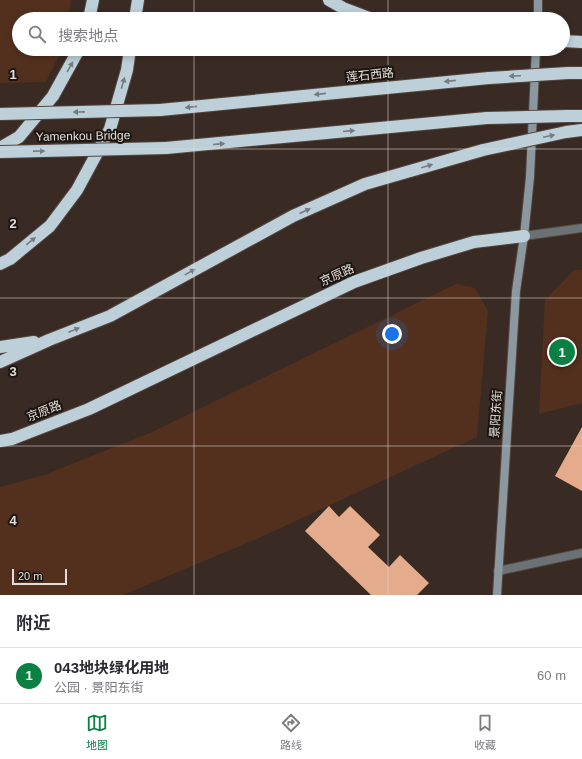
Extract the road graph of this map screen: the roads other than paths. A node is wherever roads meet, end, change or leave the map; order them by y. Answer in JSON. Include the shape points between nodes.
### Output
{"nodes":[{"id":1,"x":93,"y":0,"type":"edge"},
{"id":2,"x":138,"y":0,"type":"edge"},
{"id":3,"x":329,"y":0,"type":"edge"},
{"id":4,"x":538,"y":0,"type":"edge"},
{"id":5,"x":90,"y":12,"type":"edge"},
{"id":6,"x":136,"y":12,"type":"edge"},
{"id":7,"x":353,"y":12,"type":"edge"},
{"id":8,"x":538,"y":12,"type":"edge"},
{"id":9,"x":75,"y":56,"type":"edge"},
{"id":10,"x":129,"y":56,"type":"edge"},
{"id":11,"x":536,"y":56,"type":"edge"},
{"id":12,"x":582,"y":73,"type":"edge"},
{"id":13,"x":160,"y":110,"type":"joint"},
{"id":14,"x":0,"y":114,"type":"edge"},
{"id":15,"x":582,"y":116,"type":"edge"},
{"id":16,"x":582,"y":130,"type":"edge"},
{"id":17,"x":0,"y":148,"type":"edge"},
{"id":18,"x":0,"y":152,"type":"edge"},
{"id":19,"x":582,"y":228,"type":"edge"},
{"id":20,"x":524,"y":236,"type":"junction"},
{"id":21,"x":0,"y":264,"type":"edge"},
{"id":22,"x":49,"y":340,"type":"junction"},
{"id":23,"x":0,"y":347,"type":"edge"},
{"id":24,"x":0,"y":362,"type":"edge"},
{"id":25,"x":0,"y":441,"type":"edge"},
{"id":26,"x":582,"y":553,"type":"edge"},
{"id":27,"x":498,"y":571,"type":"junction"},
{"id":28,"x":496,"y":595,"type":"edge"}],
"edges":[{"from":1,"to":5,"type":"highway"},
{"from":2,"to":6,"type":"highway"},
{"from":3,"to":7,"type":"highway"},
{"from":4,"to":8,"type":"street"},
{"from":17,"to":9,"type":"highway","one_way":true,"via":[[19,137],[53,96]]},
{"from":21,"to":10,"type":"highway","one_way":true,"via":[[10,259],[50,226],[78,190],[110,129]]},
{"from":11,"to":20,"type":"street","via":[[530,177]]},
{"from":12,"to":13,"type":"highway","name":"莲石西路","one_way":true,"bridge":true,"via":[[489,78]]},
{"from":13,"to":14,"type":"highway","name":"Yamenkou Bridge","one_way":true,"bridge":true},
{"from":18,"to":15,"type":"highway","name":"Yamenkou Bridge","one_way":true,"bridge":true,"via":[[166,148],[487,118]]},
{"from":22,"to":16,"type":"highway","one_way":true,"bridge":true,"via":[[110,316],[293,216],[358,187],[483,150]]},
{"from":19,"to":20,"type":"street"},
{"from":20,"to":25,"type":"highway","name":"京原路","via":[[474,242],[354,282],[89,409],[12,439]]},
{"from":20,"to":27,"type":"street","name":"景阳东街","via":[[516,291]]},
{"from":22,"to":23,"type":"highway"},
{"from":22,"to":24,"type":"highway"},
{"from":26,"to":27,"type":"street"},
{"from":27,"to":28,"type":"street","name":"景阳东街"}]}
